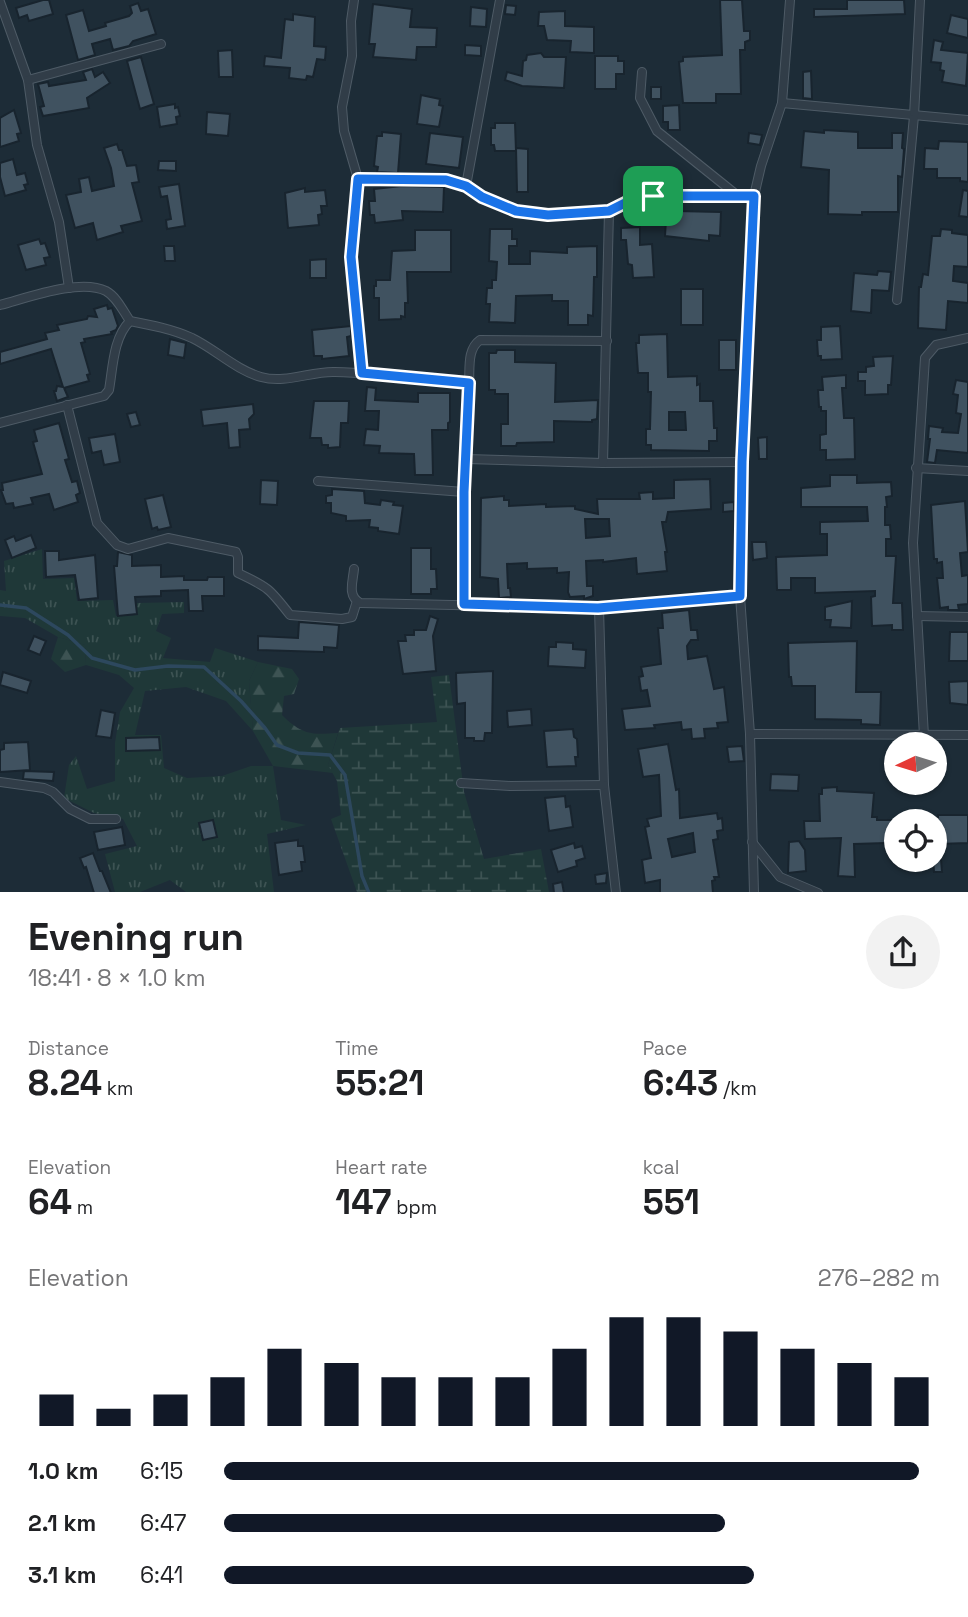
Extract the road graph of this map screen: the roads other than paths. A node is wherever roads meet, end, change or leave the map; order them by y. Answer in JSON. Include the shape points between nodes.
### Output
{"nodes":[{"id":1,"x":354,"y":0,"type":"edge"},
{"id":2,"x":500,"y":0,"type":"edge"},
{"id":3,"x":790,"y":0,"type":"edge"},
{"id":4,"x":920,"y":0,"type":"edge"},
{"id":5,"x":0,"y":2,"type":"edge"},
{"id":6,"x":161,"y":44,"type":"dead end"},
{"id":7,"x":642,"y":72,"type":"dead end"},
{"id":8,"x":28,"y":80,"type":"junction"},
{"id":9,"x":782,"y":103,"type":"junction"},
{"id":10,"x":915,"y":116,"type":"junction"},
{"id":11,"x":968,"y":120,"type":"edge"},
{"id":12,"x":358,"y":179,"type":"junction"},
{"id":13,"x":466,"y":186,"type":"junction"},
{"id":14,"x":738,"y":196,"type":"junction"},
{"id":15,"x":754,"y":196,"type":"junction"},
{"id":16,"x":609,"y":211,"type":"junction"},
{"id":17,"x":69,"y":288,"type":"junction"},
{"id":18,"x":897,"y":300,"type":"dead end"},
{"id":19,"x":0,"y":305,"type":"edge"},
{"id":20,"x":130,"y":321,"type":"junction"},
{"id":21,"x":968,"y":338,"type":"edge"},
{"id":22,"x":607,"y":341,"type":"junction"},
{"id":23,"x":362,"y":373,"type":"junction"},
{"id":24,"x":469,"y":383,"type":"junction"},
{"id":25,"x":67,"y":405,"type":"junction"},
{"id":26,"x":0,"y":424,"type":"edge"},
{"id":27,"x":467,"y":459,"type":"junction"},
{"id":28,"x":742,"y":462,"type":"junction"},
{"id":29,"x":603,"y":463,"type":"junction"},
{"id":30,"x":916,"y":468,"type":"junction"},
{"id":31,"x":968,"y":471,"type":"edge"},
{"id":32,"x":318,"y":481,"type":"dead end"},
{"id":33,"x":464,"y":492,"type":"junction"},
{"id":34,"x":354,"y":569,"type":"dead end"},
{"id":35,"x":740,"y":596,"type":"junction"},
{"id":36,"x":357,"y":601,"type":"junction"},
{"id":37,"x":464,"y":604,"type":"junction"},
{"id":38,"x":598,"y":608,"type":"junction"},
{"id":39,"x":917,"y":616,"type":"junction"},
{"id":40,"x":968,"y":617,"type":"edge"},
{"id":41,"x":924,"y":732,"type":"edge"},
{"id":42,"x":750,"y":734,"type":"junction"},
{"id":43,"x":947,"y":735,"type":"edge"},
{"id":44,"x":968,"y":735,"type":"edge"},
{"id":45,"x":884,"y":736,"type":"edge"},
{"id":46,"x":0,"y":782,"type":"edge"},
{"id":47,"x":461,"y":783,"type":"dead end"},
{"id":48,"x":604,"y":785,"type":"junction"},
{"id":49,"x":116,"y":818,"type":"dead end"},
{"id":50,"x":752,"y":842,"type":"junction"},
{"id":51,"x":616,"y":892,"type":"edge"},
{"id":52,"x":754,"y":892,"type":"edge"},
{"id":53,"x":818,"y":892,"type":"edge"}],
"edges":[{"from":1,"to":12,"type":"street","via":[[352,56],[342,107]]},
{"from":2,"to":13,"type":"street"},
{"from":3,"to":9,"type":"street"},
{"from":4,"to":10,"type":"street"},
{"from":5,"to":8,"type":"street"},
{"from":6,"to":8,"type":"street"},
{"from":7,"to":14,"type":"street","via":[[640,98],[657,131]]},
{"from":8,"to":17,"type":"street","via":[[37,145],[59,222]]},
{"from":9,"to":10,"type":"street"},
{"from":9,"to":15,"type":"street"},
{"from":10,"to":11,"type":"street"},
{"from":10,"to":18,"type":"street"},
{"from":12,"to":13,"type":"street","via":[[446,180]]},
{"from":12,"to":23,"type":"street","via":[[351,257]]},
{"from":13,"to":16,"type":"street","via":[[516,211],[548,215]]},
{"from":14,"to":15,"type":"street"},
{"from":14,"to":16,"type":"street","via":[[653,196]]},
{"from":15,"to":28,"type":"street"},
{"from":16,"to":22,"type":"street"},
{"from":17,"to":19,"type":"street"},
{"from":17,"to":20,"type":"street","via":[[106,291]]},
{"from":20,"to":23,"type":"street","via":[[192,338],[263,378]]},
{"from":20,"to":25,"type":"street","via":[[117,341],[107,393]]},
{"from":21,"to":30,"type":"street","via":[[936,345],[925,358]]},
{"from":22,"to":24,"type":"street","via":[[481,340],[472,350]]},
{"from":22,"to":29,"type":"street"},
{"from":23,"to":24,"type":"street"},
{"from":24,"to":27,"type":"street"},
{"from":25,"to":26,"type":"street"},
{"from":25,"to":36,"type":"street","via":[[97,523],[117,545],[128,549],[168,538],[236,552],[238,573],[261,583],[290,615],[352,617]]},
{"from":27,"to":29,"type":"street"},
{"from":27,"to":33,"type":"street"},
{"from":28,"to":29,"type":"street"},
{"from":28,"to":35,"type":"street"},
{"from":30,"to":31,"type":"street"},
{"from":30,"to":39,"type":"street","via":[[913,543]]},
{"from":32,"to":33,"type":"street"},
{"from":33,"to":37,"type":"street"},
{"from":34,"to":36,"type":"street","via":[[351,593]]},
{"from":35,"to":38,"type":"street"},
{"from":35,"to":42,"type":"street"},
{"from":36,"to":37,"type":"street"},
{"from":37,"to":38,"type":"street"},
{"from":38,"to":48,"type":"street"},
{"from":39,"to":40,"type":"street"},
{"from":39,"to":41,"type":"street"},
{"from":42,"to":45,"type":"street"},
{"from":42,"to":50,"type":"street"},
{"from":43,"to":44,"type":"street"},
{"from":46,"to":49,"type":"street","via":[[44,788],[90,819]]},
{"from":47,"to":48,"type":"street"},
{"from":48,"to":51,"type":"street"},
{"from":50,"to":52,"type":"street"},
{"from":50,"to":53,"type":"street","via":[[780,877]]}]}
